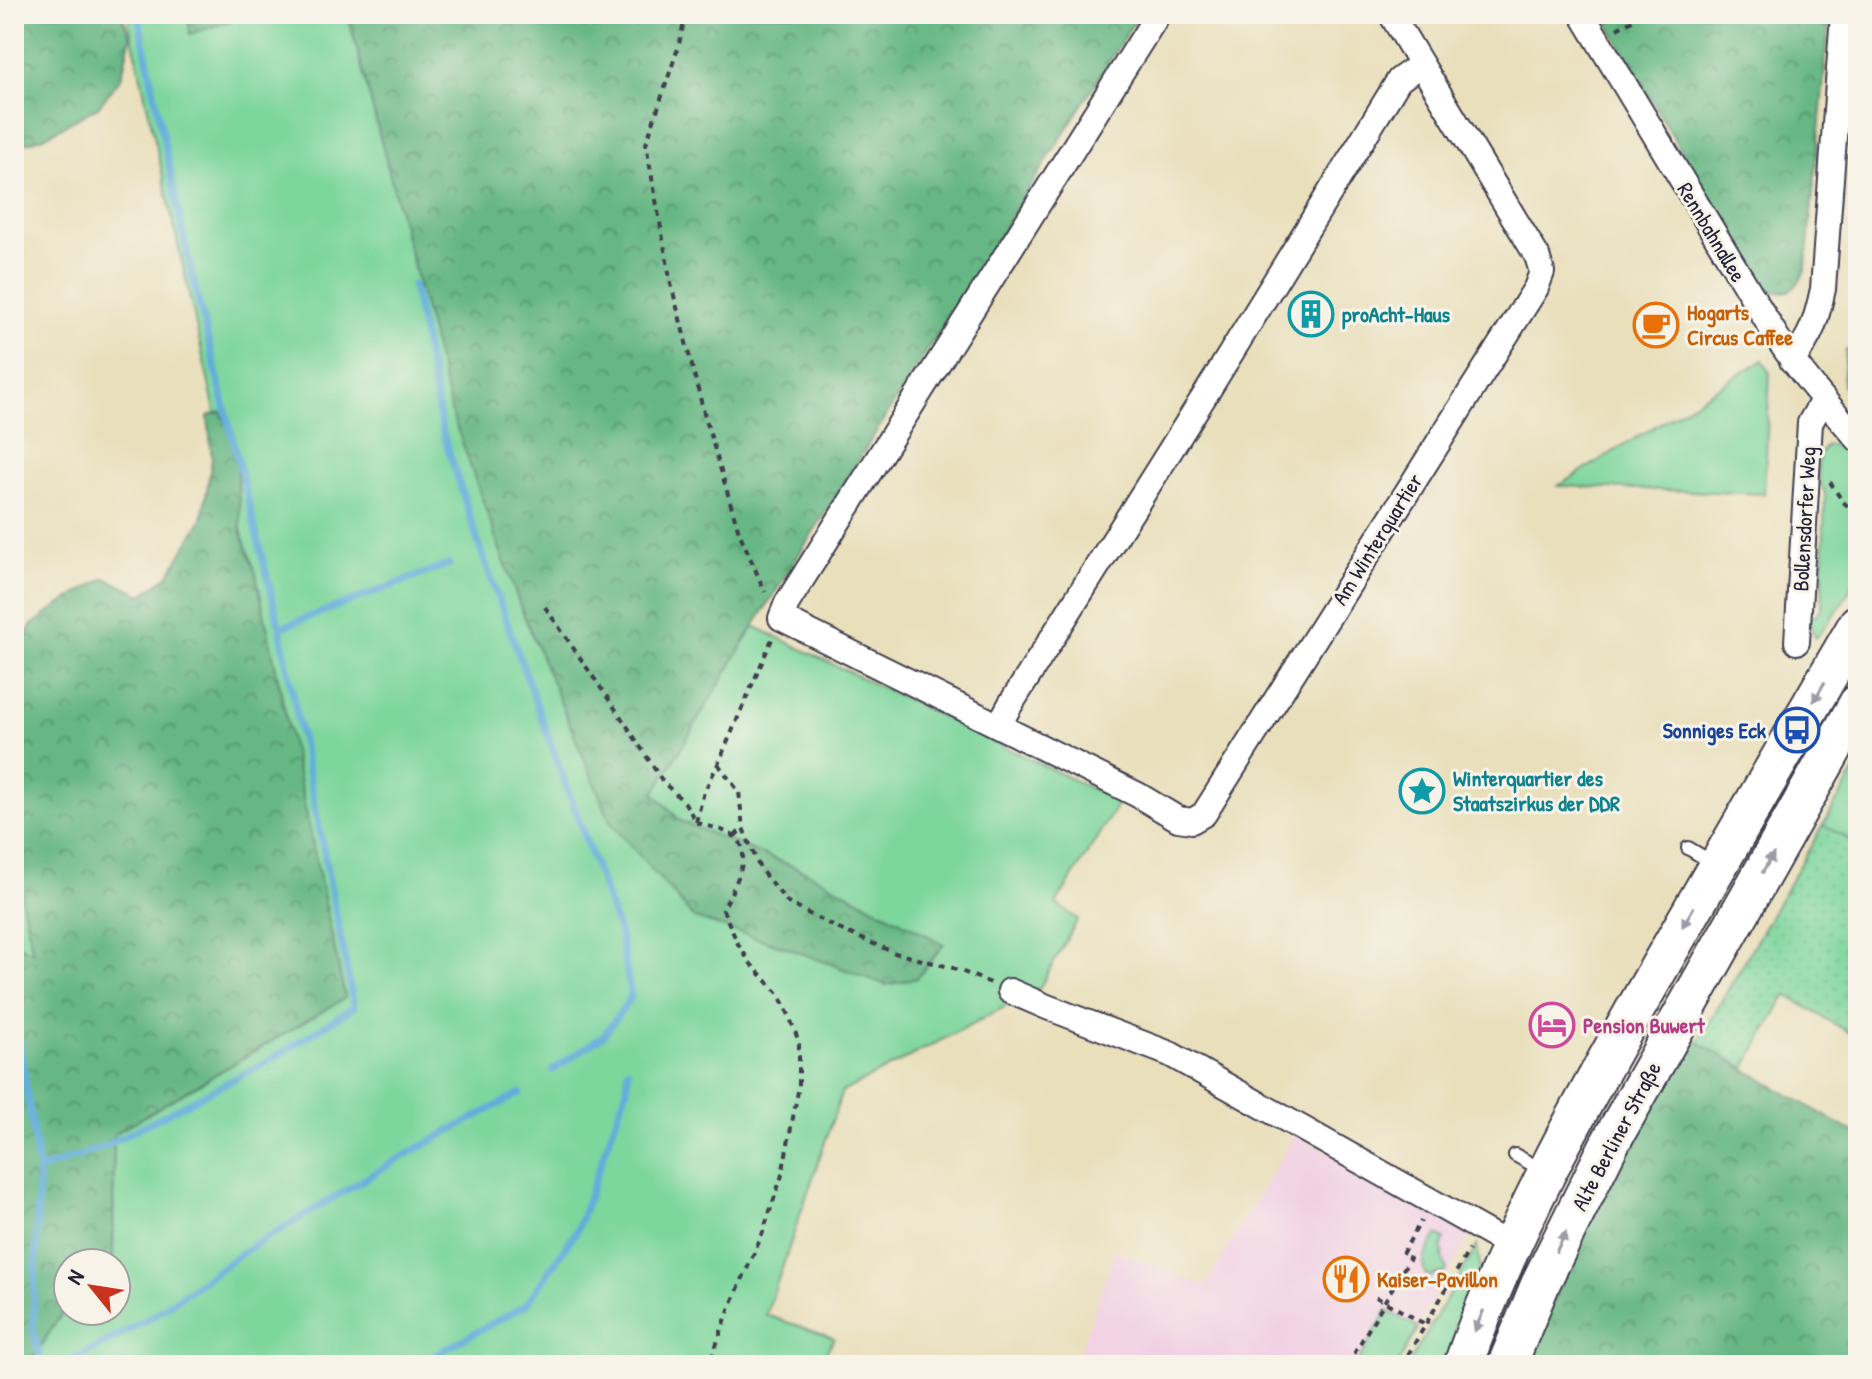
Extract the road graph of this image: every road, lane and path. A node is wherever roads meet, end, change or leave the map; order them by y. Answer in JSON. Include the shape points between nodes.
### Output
{"nodes":[{"id":1,"x":686,"y":14,"type":"edge"},
{"id":2,"x":1158,"y":14,"type":"edge"},
{"id":3,"x":1391,"y":14,"type":"edge"},
{"id":4,"x":1582,"y":14,"type":"edge"},
{"id":5,"x":1843,"y":14,"type":"edge"},
{"id":6,"x":1421,"y":64,"type":"junction"},
{"id":7,"x":1792,"y":361,"type":"junction"},
{"id":8,"x":1823,"y":400,"type":"junction"},
{"id":9,"x":1858,"y":439,"type":"edge"},
{"id":10,"x":545,"y":607,"type":"dead end"},
{"id":11,"x":781,"y":618,"type":"junction"},
{"id":12,"x":1858,"y":624,"type":"edge"},
{"id":13,"x":1797,"y":642,"type":"dead end"},
{"id":14,"x":1858,"y":704,"type":"edge"},
{"id":15,"x":999,"y":725,"type":"junction"},
{"id":16,"x":718,"y":764,"type":"junction"},
{"id":17,"x":696,"y":822,"type":"junction"},
{"id":18,"x":743,"y":828,"type":"junction"},
{"id":19,"x":735,"y":836,"type":"junction"},
{"id":20,"x":1010,"y":991,"type":"joint"},
{"id":21,"x":1422,"y":1218,"type":"dead end"},
{"id":22,"x":1511,"y":1246,"type":"junction"},
{"id":23,"x":1376,"y":1297,"type":"dead end"},
{"id":24,"x":1385,"y":1302,"type":"junction"},
{"id":25,"x":1425,"y":1324,"type":"dead end"},
{"id":26,"x":1348,"y":1364,"type":"edge"},
{"id":27,"x":709,"y":1365,"type":"edge"},
{"id":28,"x":1463,"y":1365,"type":"edge"},
{"id":29,"x":1507,"y":1365,"type":"edge"}],
"edges":[{"from":1,"to":11,"type":"path","via":[[646,144],[671,284],[704,413],[739,532]]},
{"from":2,"to":11,"type":"street"},
{"from":3,"to":6,"type":"street","name":"Am Winterquartier"},
{"from":4,"to":7,"type":"street","name":"Rennbahnallee"},
{"from":5,"to":7,"type":"street","via":[[1823,289],[1816,321]]},
{"from":6,"to":15,"type":"street","via":[[1399,80]]},
{"from":6,"to":15,"type":"street","name":"Am Winterquartier","via":[[1542,272],[1204,814],[1192,821],[1178,819]]},
{"from":7,"to":8,"type":"street","name":"Rennbahnallee"},
{"from":8,"to":9,"type":"street","name":"Rennbahnallee"},
{"from":8,"to":13,"type":"street","name":"Bollensdorfer Weg","via":[[1810,423]]},
{"from":10,"to":17,"type":"path","via":[[663,782]]},
{"from":11,"to":15,"type":"street","name":"Am Winterquartier"},
{"from":11,"to":16,"type":"path"},
{"from":12,"to":22,"type":"main road","name":"Alte Berliner Straße","one_way":true,"via":[[1703,857],[1610,1052],[1531,1164]]},
{"from":29,"to":14,"type":"main road","name":"Alte Berliner Straße","one_way":true,"via":[[1542,1280],[1610,1143]]},
{"from":16,"to":17,"type":"path"},
{"from":16,"to":18,"type":"path","via":[[739,792]]},
{"from":17,"to":19,"type":"path"},
{"from":18,"to":19,"type":"path"},
{"from":18,"to":20,"type":"path","via":[[760,869],[788,903],[895,953]]},
{"from":19,"to":27,"type":"path","via":[[745,860],[723,910],[751,964],[778,993],[788,1013],[799,1042],[799,1086],[782,1175]]},
{"from":20,"to":22,"type":"street","via":[[1170,1054]]},
{"from":21,"to":24,"type":"path","via":[[1402,1254],[1410,1258]]},
{"from":22,"to":28,"type":"main road","name":"Alte Berliner Straße","one_way":true},
{"from":23,"to":24,"type":"path"},
{"from":24,"to":25,"type":"path"},
{"from":24,"to":26,"type":"path"}]}
